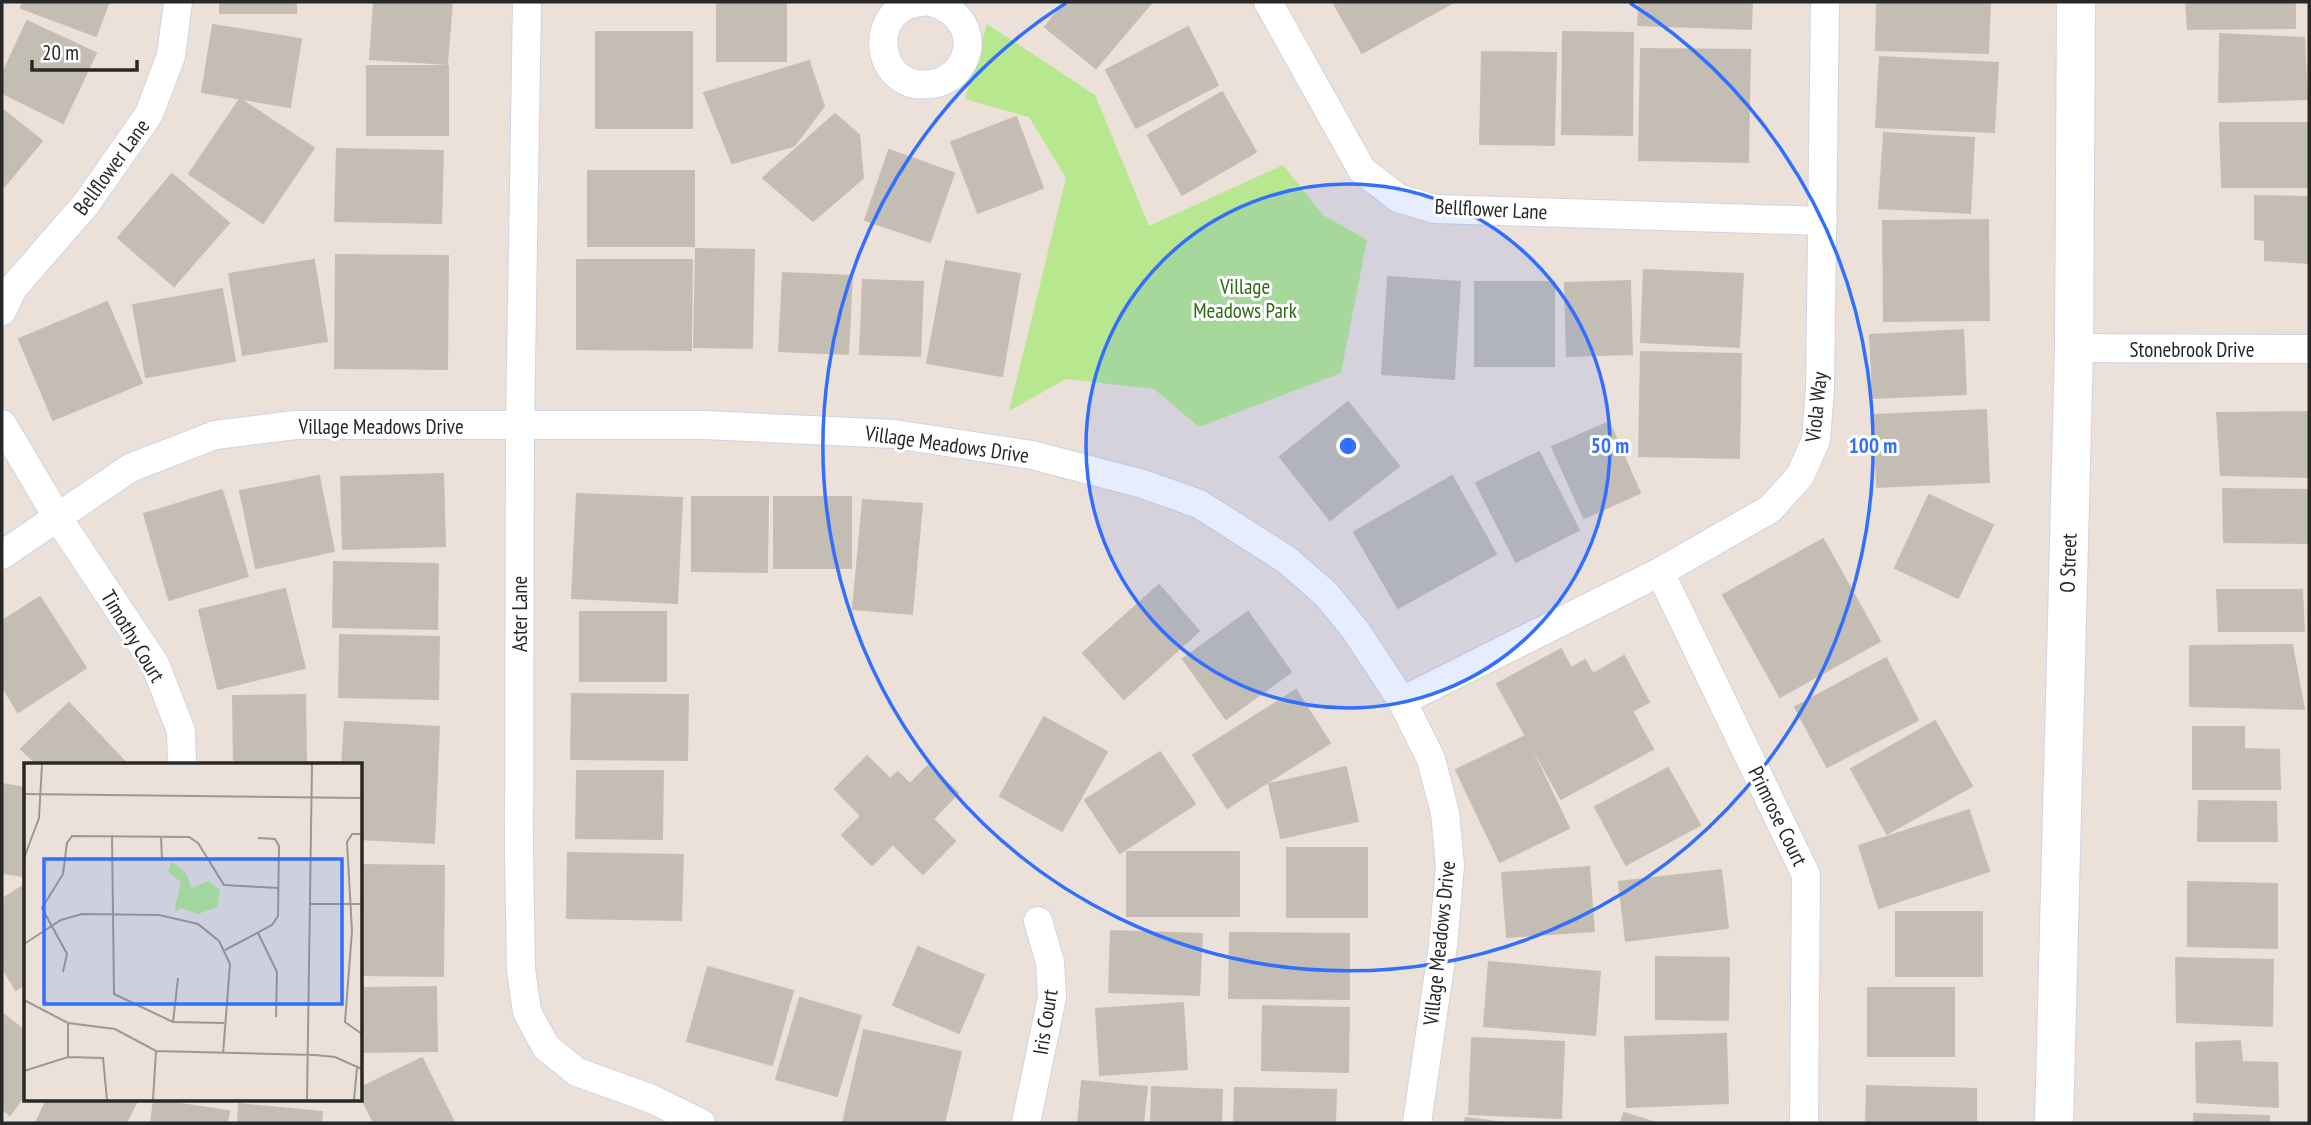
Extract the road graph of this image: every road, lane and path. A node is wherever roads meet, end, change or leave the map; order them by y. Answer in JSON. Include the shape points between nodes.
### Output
{"nodes":[{"id":1,"x":178,"y":2,"type":"edge"},
{"id":2,"x":527,"y":2,"type":"edge"},
{"id":3,"x":915,"y":2,"type":"edge"},
{"id":4,"x":923,"y":2,"type":"edge"},
{"id":5,"x":931,"y":2,"type":"edge"},
{"id":6,"x":1268,"y":2,"type":"edge"},
{"id":7,"x":1825,"y":2,"type":"edge"},
{"id":8,"x":2076,"y":2,"type":"edge"},
{"id":9,"x":1823,"y":221,"type":"junction"},
{"id":10,"x":2,"y":311,"type":"edge"},
{"id":11,"x":2074,"y":348,"type":"junction"},
{"id":12,"x":2309,"y":349,"type":"edge"},
{"id":13,"x":2,"y":424,"type":"edge"},
{"id":14,"x":520,"y":426,"type":"junction"},
{"id":15,"x":58,"y":518,"type":"junction"},
{"id":16,"x":2,"y":555,"type":"edge"},
{"id":17,"x":1660,"y":572,"type":"junction"},
{"id":18,"x":1402,"y":701,"type":"junction"},
{"id":19,"x":182,"y":763,"type":"edge"},
{"id":20,"x":1038,"y":922,"type":"dead end"},
{"id":21,"x":701,"y":1123,"type":"edge"},
{"id":22,"x":1027,"y":1123,"type":"edge"},
{"id":23,"x":1417,"y":1123,"type":"edge"},
{"id":24,"x":1804,"y":1123,"type":"edge"},
{"id":25,"x":2053,"y":1123,"type":"edge"}],
"edges":[{"from":1,"to":10,"type":"street","name":"Bellflower Lane","via":[[171,56],[149,114],[86,204],[13,288]]},
{"from":2,"to":14,"type":"street","name":"Aster Lane"},
{"from":3,"to":4,"type":"street"},
{"from":3,"to":5,"type":"street","via":[[893,16],[886,28],[884,54],[898,76],[924,85],[950,77],[966,53],[963,25],[944,6]]},
{"from":6,"to":9,"type":"street","name":"Bellflower Lane","via":[[1362,170],[1398,198],[1434,209]]},
{"from":7,"to":9,"type":"street","name":"Viola Way"},
{"from":8,"to":11,"type":"street","name":"O Street"},
{"from":9,"to":17,"type":"street","name":"Viola Way","via":[[1816,440],[1800,476],[1770,509]]},
{"from":11,"to":12,"type":"street","name":"Stonebrook Drive"},
{"from":11,"to":25,"type":"street","name":"O Street"},
{"from":13,"to":15,"type":"street"},
{"from":14,"to":15,"type":"street","name":"Village Meadows Drive","via":[[295,425],[215,435],[130,468]]},
{"from":14,"to":18,"type":"street","name":"Village Meadows Drive","via":[[705,425],[894,434],[1032,455],[1143,484],[1199,504],[1286,560],[1326,594]]},
{"from":14,"to":21,"type":"street","name":"Aster Lane","via":[[519,853],[521,970],[527,1012],[545,1047],[577,1072],[652,1099]]},
{"from":15,"to":16,"type":"street","name":"Village Meadows Drive"},
{"from":15,"to":19,"type":"street","name":"Timothy Court","via":[[155,664],[181,731]]},
{"from":17,"to":18,"type":"street","name":"Viola Way"},
{"from":17,"to":24,"type":"street","name":"Primrose Court","via":[[1806,875]]},
{"from":18,"to":23,"type":"street","name":"Village Meadows Drive","via":[[1431,759],[1445,813],[1450,866]]},
{"from":20,"to":22,"type":"street","name":"Iris Court","via":[[1050,962],[1052,997]]}]}
